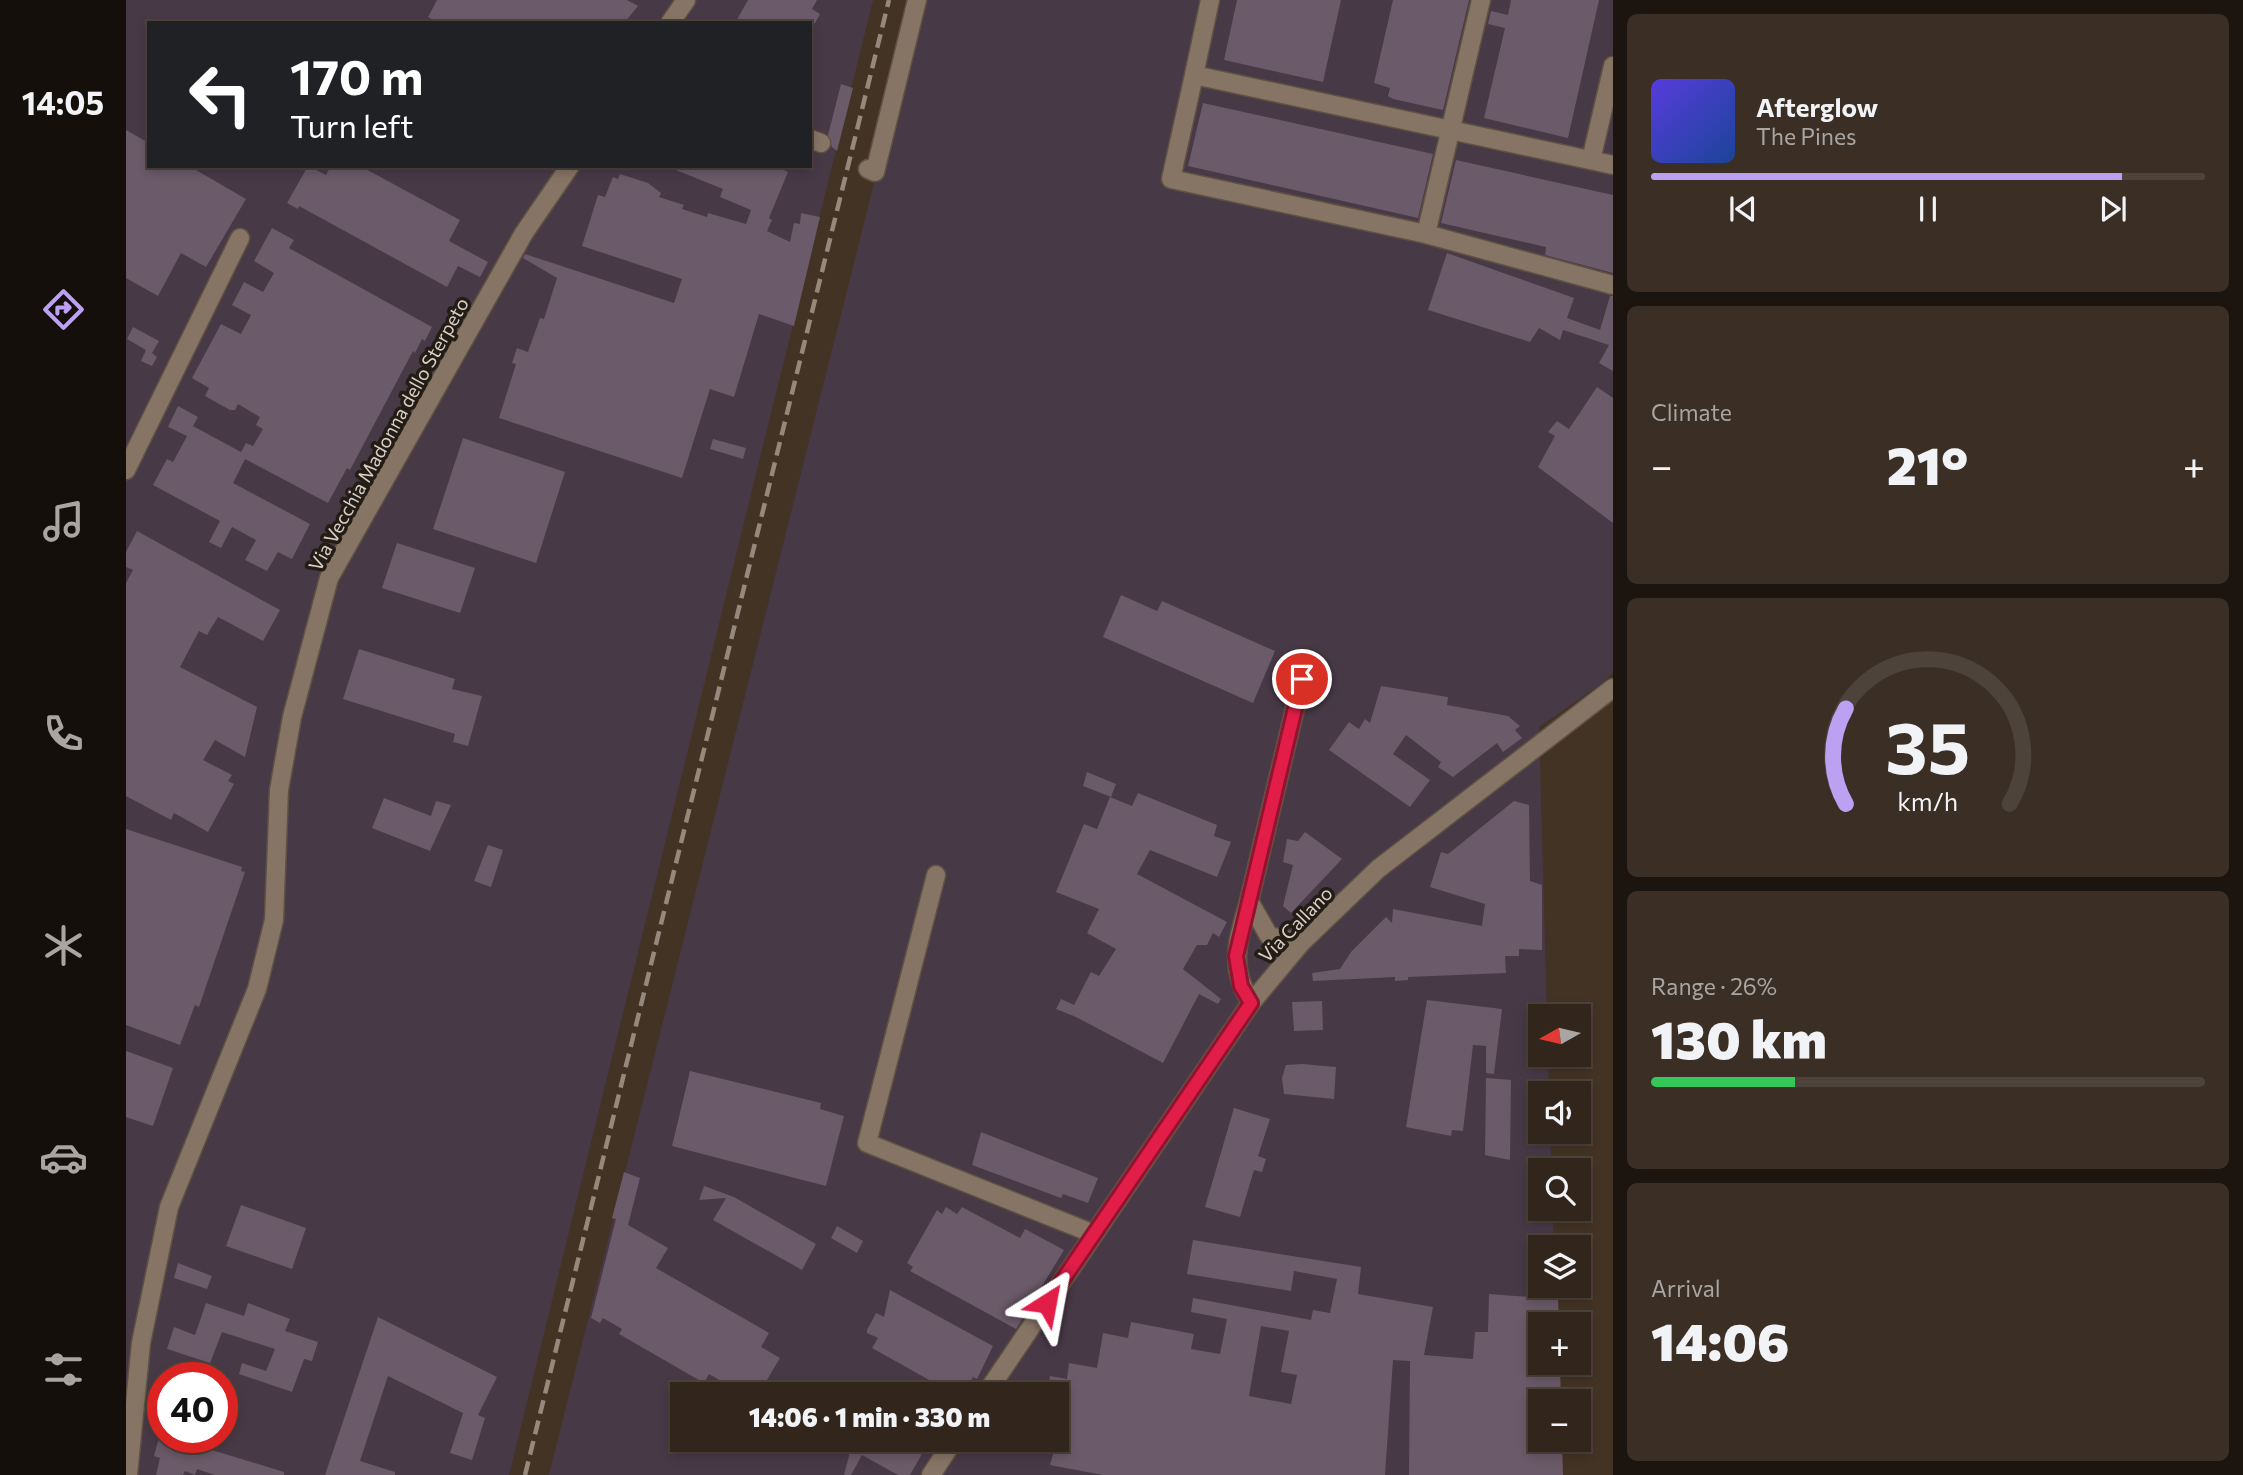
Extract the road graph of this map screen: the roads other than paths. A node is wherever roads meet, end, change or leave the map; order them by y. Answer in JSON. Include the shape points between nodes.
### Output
{"nodes":[{"id":1,"x":685,"y":0,"type":"edge"},
{"id":2,"x":917,"y":0,"type":"edge"},
{"id":3,"x":1210,"y":0,"type":"edge"},
{"id":4,"x":1481,"y":0,"type":"edge"},
{"id":5,"x":671,"y":21,"type":"edge"},
{"id":6,"x":1613,"y":66,"type":"edge"},
{"id":7,"x":1194,"y":75,"type":"junction"},
{"id":8,"x":1451,"y":131,"type":"junction"},
{"id":9,"x":1591,"y":160,"type":"junction"},
{"id":10,"x":1613,"y":165,"type":"edge"},
{"id":11,"x":569,"y":168,"type":"edge"},
{"id":12,"x":868,"y":169,"type":"dead end"},
{"id":13,"x":1426,"y":234,"type":"junction"},
{"id":14,"x":240,"y":238,"type":"dead end"},
{"id":15,"x":1613,"y":285,"type":"edge"},
{"id":16,"x":126,"y":470,"type":"edge"},
{"id":17,"x":1302,"y":679,"type":"dead end"},
{"id":18,"x":1613,"y":688,"type":"edge"},
{"id":19,"x":936,"y":875,"type":"dead end"},
{"id":20,"x":1249,"y":901,"type":"junction"},
{"id":21,"x":1301,"y":943,"type":"junction"},
{"id":22,"x":1251,"y":1003,"type":"junction"},
{"id":23,"x":1094,"y":1234,"type":"junction"},
{"id":24,"x":994,"y":1382,"type":"edge"},
{"id":25,"x":946,"y":1452,"type":"edge"},
{"id":26,"x":128,"y":1475,"type":"edge"},
{"id":27,"x":931,"y":1475,"type":"edge"}],
"edges":[{"from":1,"to":5,"type":"street"},
{"from":2,"to":12,"type":"street","via":[[875,172]]},
{"from":3,"to":7,"type":"street"},
{"from":4,"to":8,"type":"street"},
{"from":6,"to":9,"type":"street"},
{"from":7,"to":8,"type":"street"},
{"from":7,"to":13,"type":"street","via":[[1171,179]]},
{"from":8,"to":9,"type":"street"},
{"from":8,"to":13,"type":"street"},
{"from":9,"to":10,"type":"street"},
{"from":11,"to":26,"type":"street","name":"Via Vecchia Madonna dello Sterpeto","via":[[524,233],[329,578],[292,717],[279,790],[274,920],[257,989],[169,1208],[141,1343]]},
{"from":13,"to":15,"type":"street"},
{"from":14,"to":16,"type":"street"},
{"from":17,"to":20,"type":"street"},
{"from":18,"to":21,"type":"street","name":"Via Callano","via":[[1378,869]]},
{"from":19,"to":23,"type":"street","via":[[867,1143]]},
{"from":20,"to":21,"type":"street","via":[[1269,936]]},
{"from":20,"to":22,"type":"street","via":[[1236,956],[1238,979]]},
{"from":21,"to":22,"type":"street","name":"Via Callano"},
{"from":22,"to":23,"type":"street","name":"Via Callano"},
{"from":23,"to":24,"type":"street","name":"Via Callano"},
{"from":25,"to":27,"type":"street"}]}
